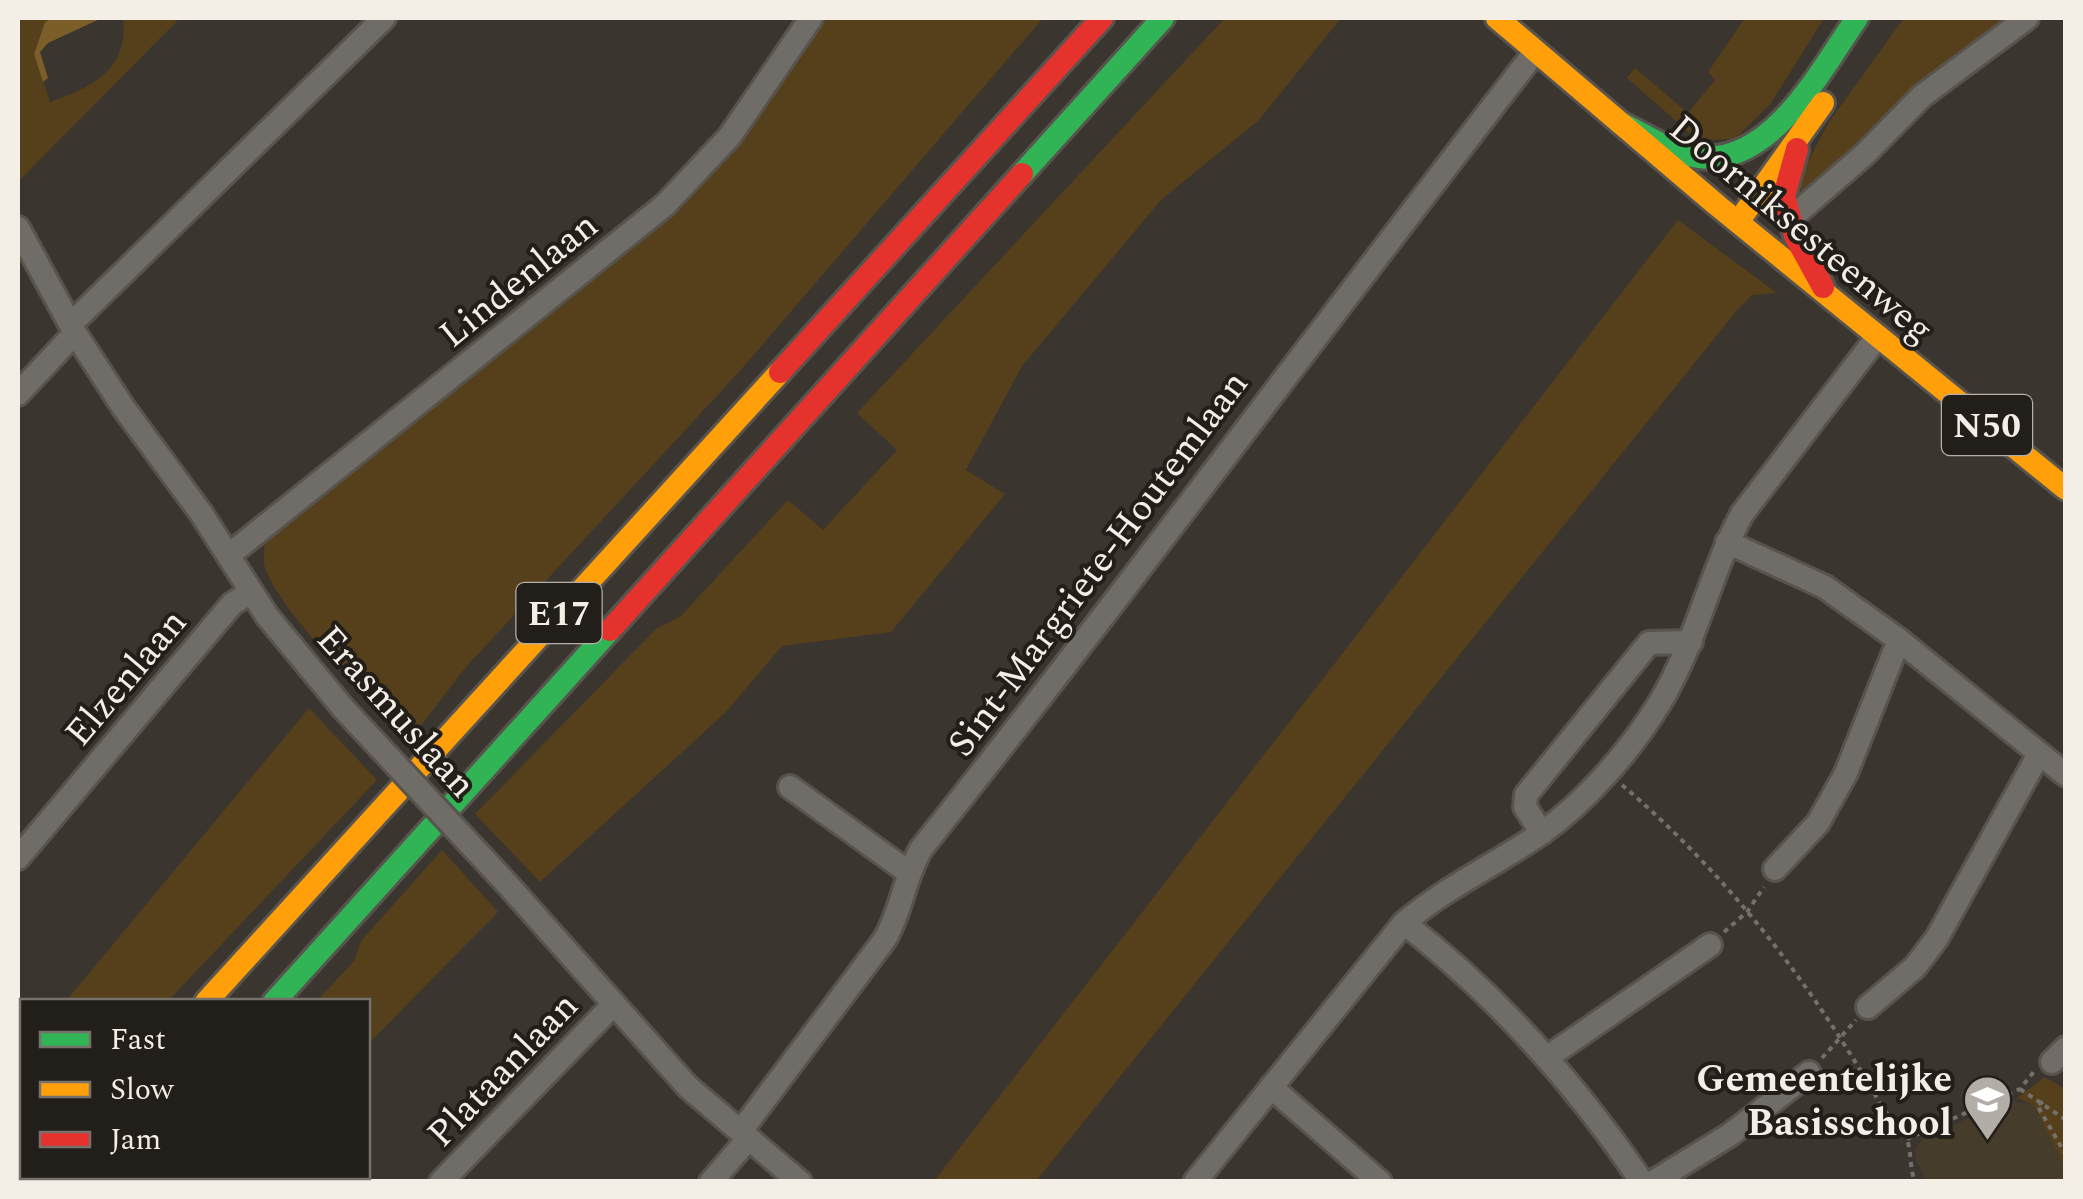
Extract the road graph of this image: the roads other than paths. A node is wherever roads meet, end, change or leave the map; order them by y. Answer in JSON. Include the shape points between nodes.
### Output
{"nodes":[{"id":1,"x":384,"y":18,"type":"edge"},
{"id":2,"x":810,"y":18,"type":"edge"},
{"id":3,"x":1102,"y":18,"type":"edge"},
{"id":4,"x":1163,"y":18,"type":"edge"},
{"id":5,"x":1498,"y":18,"type":"edge"},
{"id":6,"x":1857,"y":18,"type":"edge"},
{"id":7,"x":1883,"y":18,"type":"edge"},
{"id":8,"x":2027,"y":18,"type":"edge"},
{"id":9,"x":1535,"y":52,"type":"junction"},
{"id":10,"x":1797,"y":101,"type":"junction"},
{"id":11,"x":1620,"y":122,"type":"junction"},
{"id":12,"x":1800,"y":136,"type":"junction"},
{"id":13,"x":1718,"y":206,"type":"junction"},
{"id":14,"x":1790,"y":218,"type":"junction"},
{"id":15,"x":1738,"y":222,"type":"junction"},
{"id":16,"x":18,"y":228,"type":"edge"},
{"id":17,"x":1823,"y":287,"type":"junction"},
{"id":18,"x":73,"y":329,"type":"junction"},
{"id":19,"x":1878,"y":336,"type":"junction"},
{"id":20,"x":18,"y":394,"type":"edge"},
{"id":21,"x":2066,"y":489,"type":"edge"},
{"id":22,"x":1727,"y":542,"type":"junction"},
{"id":23,"x":229,"y":555,"type":"junction"},
{"id":24,"x":251,"y":592,"type":"junction"},
{"id":25,"x":1899,"y":640,"type":"junction"},
{"id":26,"x":1691,"y":642,"type":"junction"},
{"id":27,"x":2040,"y":754,"type":"junction"},
{"id":28,"x":2066,"y":774,"type":"edge"},
{"id":29,"x":790,"y":788,"type":"dead end"},
{"id":30,"x":1542,"y":832,"type":"junction"},
{"id":31,"x":18,"y":858,"type":"edge"},
{"id":32,"x":1775,"y":869,"type":"road end"},
{"id":33,"x":908,"y":872,"type":"junction"},
{"id":34,"x":1404,"y":923,"type":"junction"},
{"id":35,"x":1710,"y":946,"type":"road end"},
{"id":36,"x":209,"y":999,"type":"edge"},
{"id":37,"x":277,"y":999,"type":"edge"},
{"id":38,"x":613,"y":1005,"type":"junction"},
{"id":39,"x":1868,"y":1007,"type":"road end"},
{"id":40,"x":1548,"y":1057,"type":"junction"},
{"id":41,"x":1809,"y":1073,"type":"road end"},
{"id":42,"x":1271,"y":1087,"type":"junction"},
{"id":43,"x":745,"y":1134,"type":"junction"},
{"id":44,"x":441,"y":1182,"type":"edge"},
{"id":45,"x":712,"y":1182,"type":"edge"},
{"id":46,"x":800,"y":1182,"type":"edge"},
{"id":47,"x":1195,"y":1182,"type":"edge"},
{"id":48,"x":1380,"y":1182,"type":"edge"},
{"id":49,"x":1642,"y":1182,"type":"edge"},
{"id":50,"x":1654,"y":1182,"type":"edge"}],
"edges":[{"from":1,"to":18,"type":"street"},
{"from":2,"to":23,"type":"street","name":"Lindenlaan","via":[[730,136],[665,205]]},
{"from":3,"to":36,"type":"main road","number":"E17"},
{"from":4,"to":37,"type":"main road","number":"E17"},
{"from":5,"to":9,"type":"main road","name":"Doorniksesteenweg","number":"N50"},
{"from":6,"to":10,"type":"main road"},
{"from":7,"to":12,"type":"main road"},
{"from":8,"to":14,"type":"street","name":"Doorniksesteenweg","via":[[1922,96]]},
{"from":9,"to":11,"type":"main road","name":"Doorniksesteenweg","number":"N50"},
{"from":9,"to":33,"type":"street","name":"Sint-Margriete-Houtemlaan"},
{"from":10,"to":11,"type":"main road","via":[[1758,142],[1727,157],[1701,158]]},
{"from":10,"to":13,"type":"main road"},
{"from":11,"to":13,"type":"main road","name":"Doorniksesteenweg","number":"N50"},
{"from":12,"to":14,"type":"main road","via":[[1784,196]]},
{"from":12,"to":15,"type":"main road"},
{"from":13,"to":15,"type":"main road","name":"Doorniksesteenweg","number":"N50"},
{"from":14,"to":17,"type":"main road"},
{"from":15,"to":17,"type":"main road","name":"Doorniksesteenweg","number":"N50"},
{"from":16,"to":18,"type":"street","name":"Erasmuslaan"},
{"from":17,"to":19,"type":"main road","name":"Doorniksesteenweg","number":"N50"},
{"from":18,"to":20,"type":"street"},
{"from":18,"to":23,"type":"street","name":"Erasmuslaan"},
{"from":19,"to":21,"type":"main road","name":"Doorniksesteenweg","number":"N50"},
{"from":19,"to":22,"type":"street","via":[[1772,471]]},
{"from":22,"to":25,"type":"street","via":[[1825,586]]},
{"from":22,"to":26,"type":"street"},
{"from":23,"to":24,"type":"street","name":"Erasmuslaan"},
{"from":24,"to":31,"type":"street","name":"Elzenlaan","via":[[232,604]]},
{"from":24,"to":38,"type":"street","name":"Erasmuslaan","bridge":true,"via":[[343,708]]},
{"from":25,"to":27,"type":"street"},
{"from":25,"to":32,"type":"street","via":[[1846,773],[1818,823]]},
{"from":26,"to":30,"type":"street","via":[[1658,706],[1606,772]]},
{"from":26,"to":30,"type":"street","via":[[1649,643],[1526,795],[1524,808]]},
{"from":27,"to":28,"type":"street"},
{"from":27,"to":39,"type":"street","via":[[1937,938],[1915,968]]},
{"from":29,"to":33,"type":"street"},
{"from":30,"to":34,"type":"street"},
{"from":33,"to":43,"type":"street","name":"Sint-Margriete-Houtemlaan","via":[[886,939]]},
{"from":34,"to":40,"type":"street"},
{"from":34,"to":42,"type":"street"},
{"from":35,"to":40,"type":"street"},
{"from":38,"to":43,"type":"street","name":"Erasmuslaan","via":[[688,1087]]},
{"from":38,"to":44,"type":"street","name":"Plataanlaan"},
{"from":40,"to":49,"type":"street"},
{"from":41,"to":50,"type":"street","via":[[1731,1134]]},
{"from":42,"to":47,"type":"street"},
{"from":42,"to":48,"type":"street"},
{"from":43,"to":45,"type":"street","name":"Sint-Margriete-Houtemlaan"},
{"from":43,"to":46,"type":"street","name":"Erasmuslaan"}]}
